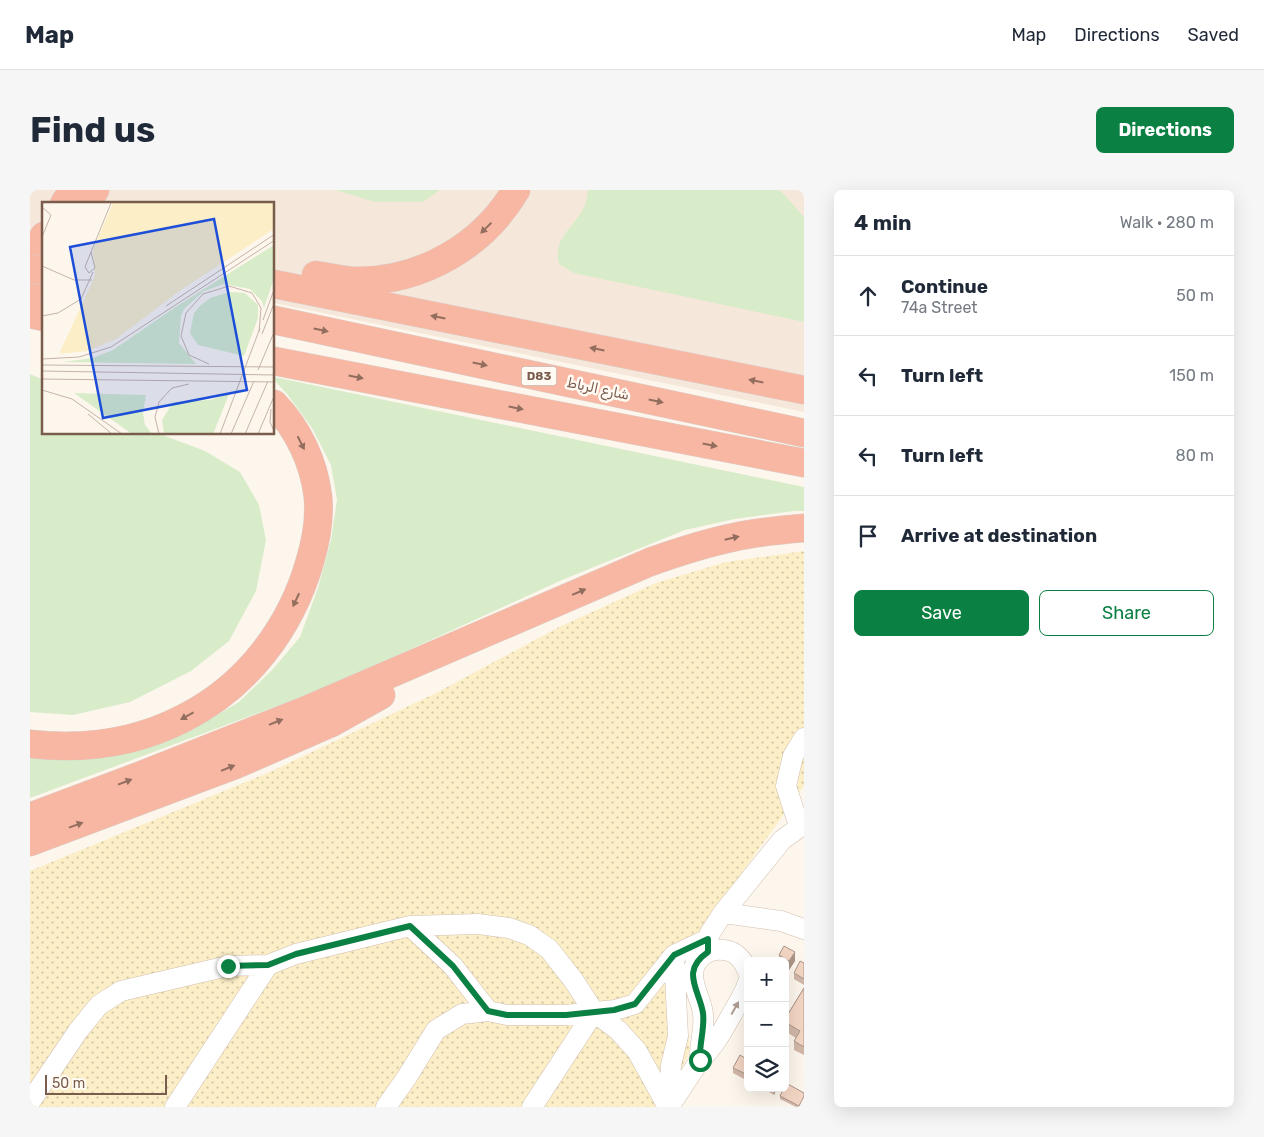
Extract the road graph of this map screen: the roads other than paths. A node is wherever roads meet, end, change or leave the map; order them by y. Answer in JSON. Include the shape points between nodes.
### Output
{"nodes":[{"id":1,"x":73,"y":190,"type":"edge"},
{"id":2,"x":95,"y":190,"type":"edge"},
{"id":3,"x":516,"y":190,"type":"edge"},
{"id":4,"x":65,"y":202,"type":"edge"},
{"id":5,"x":87,"y":202,"type":"edge"},
{"id":6,"x":42,"y":239,"type":"edge"},
{"id":7,"x":30,"y":258,"type":"edge"},
{"id":8,"x":275,"y":268,"type":"edge"},
{"id":9,"x":42,"y":274,"type":"edge"},
{"id":10,"x":275,"y":284,"type":"edge"},
{"id":11,"x":30,"y":292,"type":"edge"},
{"id":12,"x":275,"y":320,"type":"edge"},
{"id":13,"x":275,"y":361,"type":"edge"},
{"id":14,"x":804,"y":390,"type":"edge"},
{"id":15,"x":275,"y":405,"type":"edge"},
{"id":16,"x":804,"y":432,"type":"edge"},
{"id":17,"x":804,"y":463,"type":"edge"},
{"id":18,"x":804,"y":528,"type":"edge"},
{"id":19,"x":534,"y":611,"type":"junction"},
{"id":20,"x":804,"y":738,"type":"edge"},
{"id":21,"x":30,"y":744,"type":"edge"},
{"id":22,"x":30,"y":817,"type":"edge"},
{"id":23,"x":802,"y":825,"type":"edge"},
{"id":24,"x":30,"y":842,"type":"edge"},
{"id":25,"x":723,"y":913,"type":"junction"},
{"id":26,"x":410,"y":926,"type":"junction"},
{"id":27,"x":804,"y":929,"type":"edge"},
{"id":28,"x":708,"y":946,"type":"junction"},
{"id":29,"x":674,"y":955,"type":"junction"},
{"id":30,"x":744,"y":964,"type":"edge"},
{"id":31,"x":268,"y":965,"type":"junction"},
{"id":32,"x":744,"y":991,"type":"edge"},
{"id":33,"x":488,"y":1011,"type":"junction"},
{"id":34,"x":594,"y":1012,"type":"junction"},
{"id":35,"x":700,"y":1060,"type":"junction"},
{"id":36,"x":30,"y":1102,"type":"edge"},
{"id":37,"x":175,"y":1107,"type":"edge"},
{"id":38,"x":386,"y":1107,"type":"edge"},
{"id":39,"x":532,"y":1107,"type":"edge"},
{"id":40,"x":668,"y":1107,"type":"edge"}],
"edges":[{"from":1,"to":4,"type":"highway"},
{"from":2,"to":5,"type":"highway"},
{"from":3,"to":8,"type":"highway","one_way":true,"via":[[499,215],[470,243],[453,255],[416,272],[355,281]]},
{"from":6,"to":7,"type":"highway"},
{"from":9,"to":11,"type":"highway"},
{"from":14,"to":10,"type":"highway","one_way":true},
{"from":12,"to":16,"type":"highway","name":"شارع الرباط","number":"D83","one_way":true},
{"from":13,"to":17,"type":"highway","one_way":true},
{"from":15,"to":21,"type":"highway","one_way":true,"via":[[293,428],[310,461],[318,498],[318,516],[312,553],[300,591],[285,623],[269,646],[231,687],[185,718],[159,729],[105,744]]},
{"from":19,"to":18,"type":"highway","one_way":true,"via":[[650,562],[692,548],[735,537]]},
{"from":22,"to":19,"type":"highway","one_way":true,"via":[[304,711]]},
{"from":24,"to":19,"type":"highway","one_way":true,"via":[[235,765],[331,722]]},
{"from":20,"to":23,"type":"street","via":[[793,756],[786,786]]},
{"from":23,"to":25,"type":"street","via":[[782,840]]},
{"from":25,"to":27,"type":"street","via":[[780,921]]},
{"from":25,"to":28,"type":"street","via":[[710,933]]},
{"from":26,"to":31,"type":"street","via":[[296,954]]},
{"from":26,"to":33,"type":"street","via":[[453,966]]},
{"from":26,"to":34,"type":"street","via":[[478,924],[509,928],[529,935],[549,949]]},
{"from":28,"to":29,"type":"street"},
{"from":28,"to":30,"type":"street","via":[[730,951]]},
{"from":28,"to":35,"type":"street","via":[[692,978],[703,1014]]},
{"from":29,"to":34,"type":"street","via":[[635,1004]]},
{"from":29,"to":40,"type":"street","via":[[678,1036]]},
{"from":31,"to":36,"type":"street","via":[[228,966],[121,991],[94,1011]]},
{"from":31,"to":37,"type":"street"},
{"from":35,"to":32,"type":"street","one_way":true,"via":[[715,1044]]},
{"from":33,"to":34,"type":"street","via":[[507,1015]]},
{"from":33,"to":38,"type":"street","via":[[462,1014],[436,1030]]},
{"from":34,"to":39,"type":"street"},
{"from":34,"to":40,"type":"street","via":[[618,1030],[637,1051]]},
{"from":35,"to":40,"type":"street"}]}
